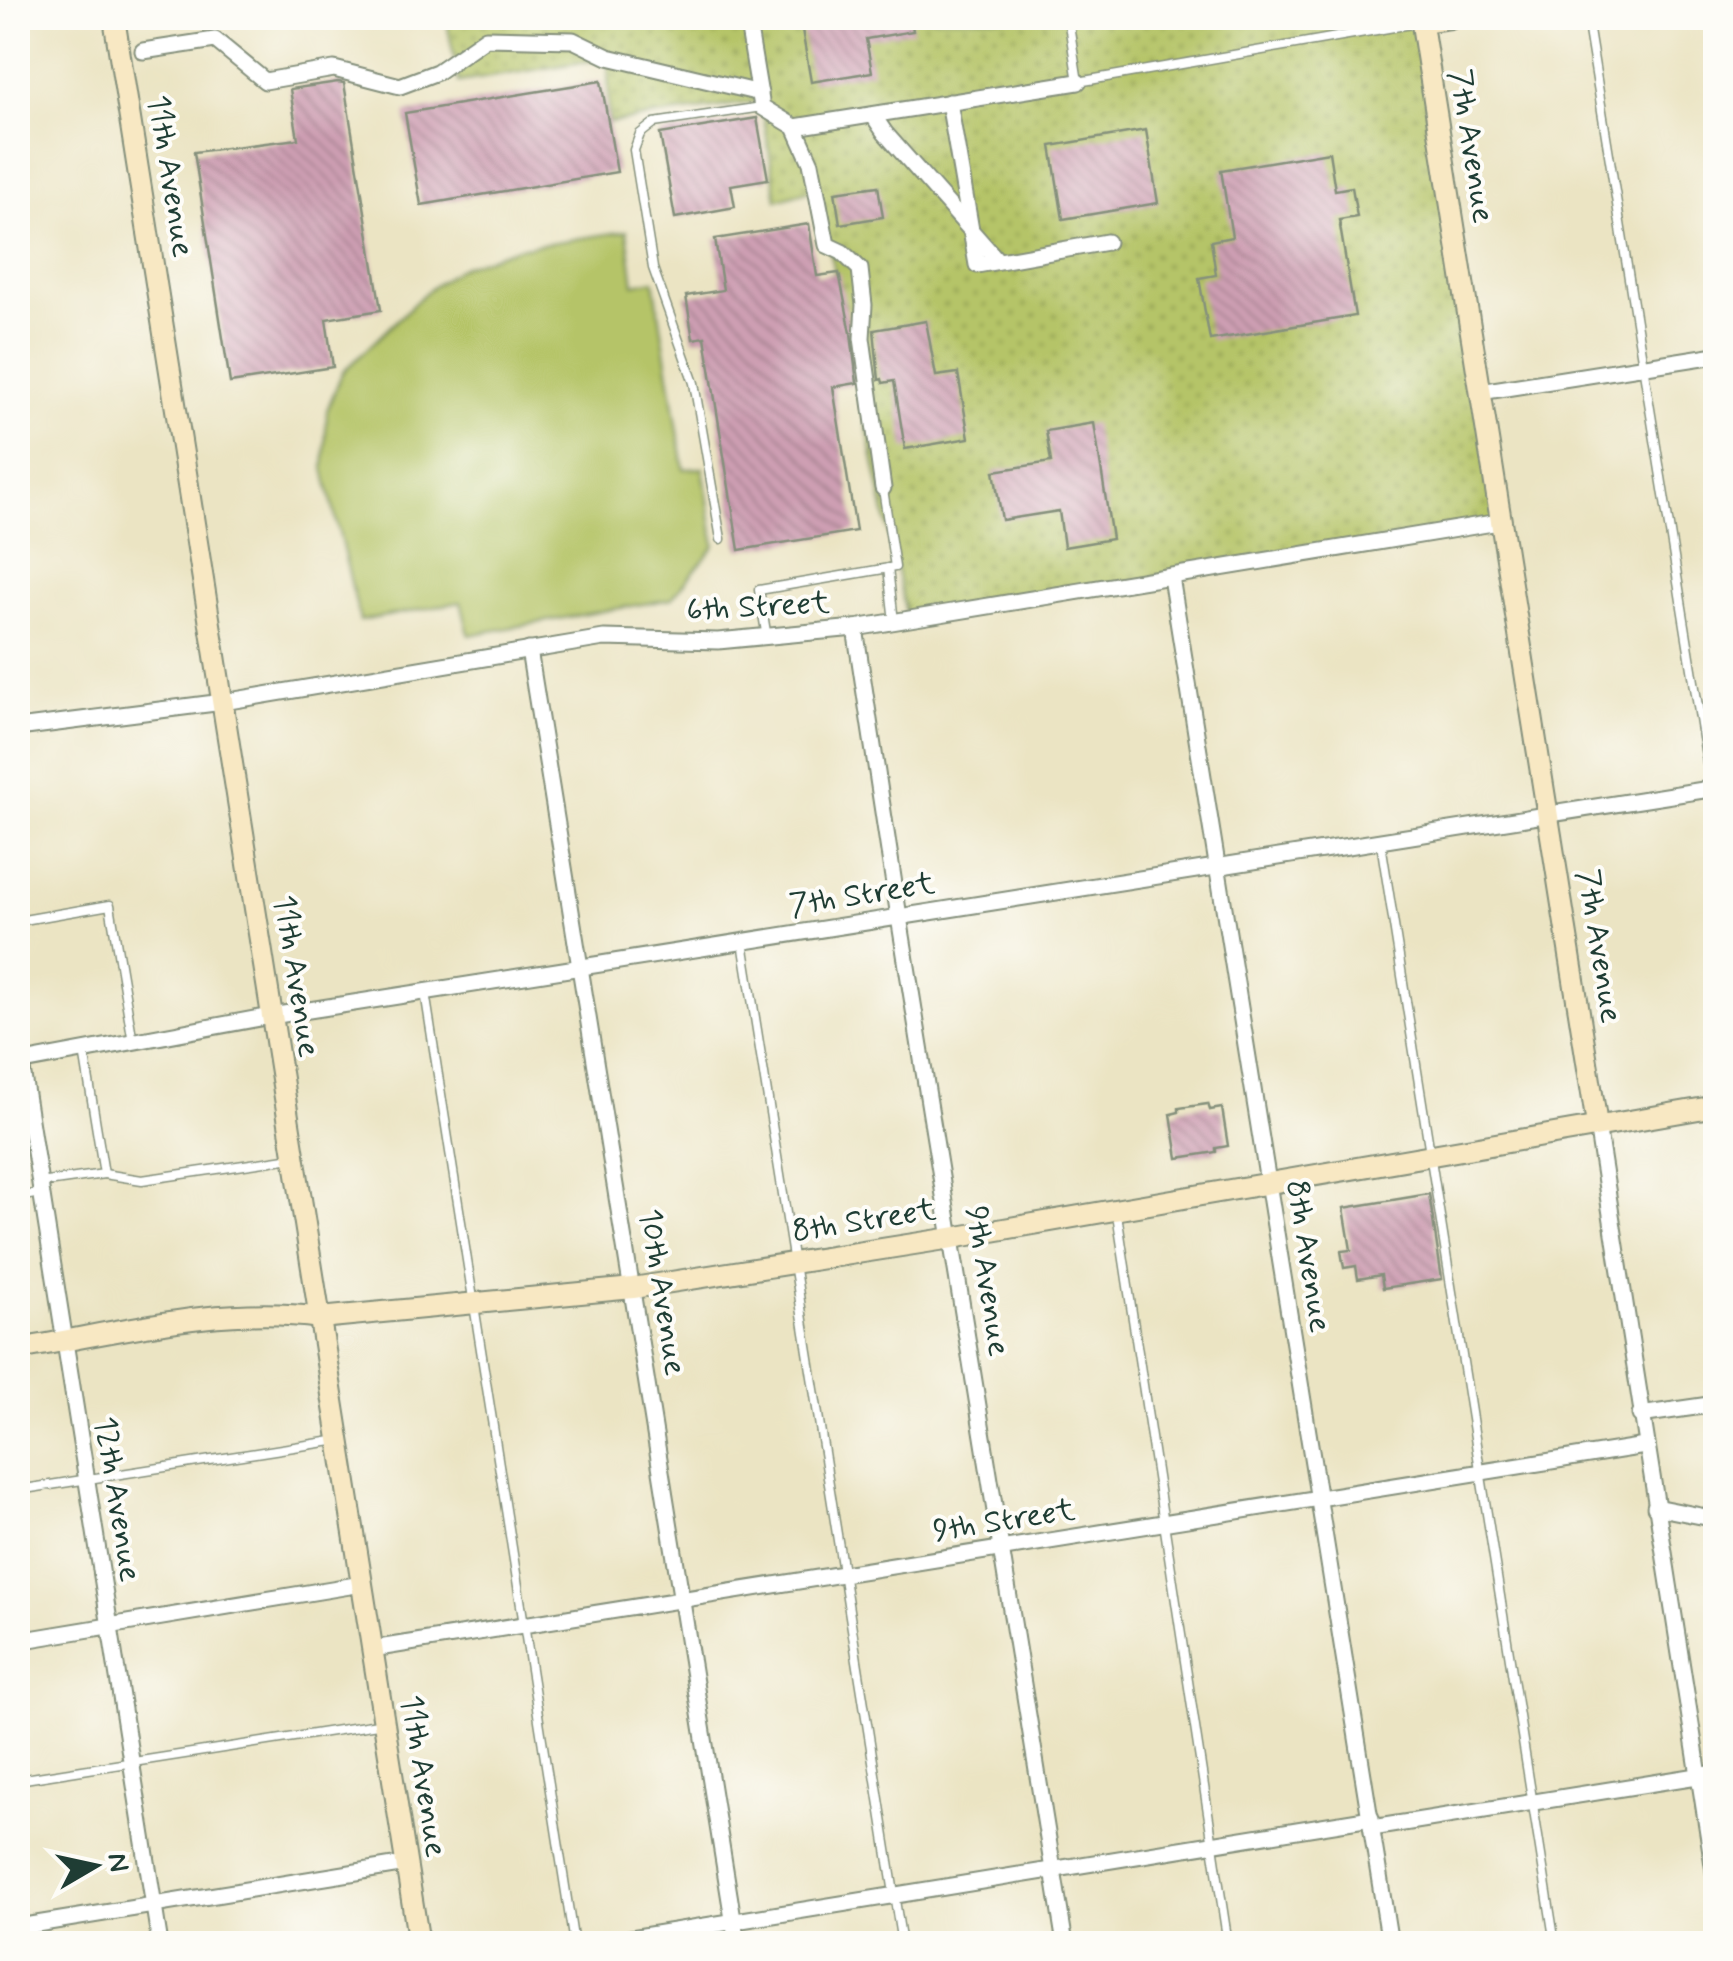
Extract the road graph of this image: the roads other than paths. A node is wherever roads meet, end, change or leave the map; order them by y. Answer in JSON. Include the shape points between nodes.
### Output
{"nodes":[{"id":1,"x":114,"y":18,"type":"edge"},
{"id":2,"x":746,"y":18,"type":"edge"},
{"id":3,"x":1068,"y":18,"type":"edge"},
{"id":4,"x":1450,"y":18,"type":"edge"},
{"id":5,"x":1586,"y":18,"type":"edge"},
{"id":6,"x":1421,"y":20,"type":"edge"},
{"id":7,"x":143,"y":52,"type":"dead end"},
{"id":8,"x":1078,"y":82,"type":"junction"},
{"id":9,"x":761,"y":100,"type":"junction"},
{"id":10,"x":950,"y":102,"type":"junction"},
{"id":11,"x":872,"y":115,"type":"junction"},
{"id":12,"x":795,"y":127,"type":"junction"},
{"id":13,"x":972,"y":231,"type":"junction"},
{"id":14,"x":1106,"y":242,"type":"dead end"},
{"id":15,"x":1716,"y":355,"type":"edge"},
{"id":16,"x":1643,"y":366,"type":"junction"},
{"id":17,"x":1480,"y":392,"type":"junction"},
{"id":18,"x":883,"y":488,"type":"joint"},
{"id":19,"x":1500,"y":522,"type":"junction"},
{"id":20,"x":722,"y":539,"type":"dead end"},
{"id":21,"x":888,"y":568,"type":"junction"},
{"id":22,"x":1170,"y":577,"type":"junction"},
{"id":23,"x":894,"y":622,"type":"junction"},
{"id":24,"x":856,"y":628,"type":"junction"},
{"id":25,"x":768,"y":638,"type":"junction"},
{"id":26,"x":529,"y":650,"type":"junction"},
{"id":27,"x":223,"y":702,"type":"junction"},
{"id":28,"x":18,"y":728,"type":"edge"},
{"id":29,"x":1713,"y":788,"type":"edge"},
{"id":30,"x":1548,"y":815,"type":"junction"},
{"id":31,"x":1716,"y":818,"type":"edge"},
{"id":32,"x":1381,"y":843,"type":"junction"},
{"id":33,"x":1218,"y":869,"type":"junction"},
{"id":34,"x":899,"y":917,"type":"junction"},
{"id":35,"x":18,"y":921,"type":"edge"},
{"id":36,"x":743,"y":942,"type":"junction"},
{"id":37,"x":582,"y":967,"type":"junction"},
{"id":38,"x":425,"y":992,"type":"junction"},
{"id":39,"x":272,"y":1016,"type":"junction"},
{"id":40,"x":133,"y":1042,"type":"junction"},
{"id":41,"x":84,"y":1051,"type":"junction"},
{"id":42,"x":19,"y":1063,"type":"edge"},
{"id":43,"x":1716,"y":1106,"type":"edge"},
{"id":44,"x":1597,"y":1125,"type":"junction"},
{"id":45,"x":1432,"y":1154,"type":"junction"},
{"id":46,"x":294,"y":1158,"type":"junction"},
{"id":47,"x":104,"y":1174,"type":"junction"},
{"id":48,"x":1268,"y":1182,"type":"junction"},
{"id":49,"x":41,"y":1188,"type":"junction"},
{"id":50,"x":18,"y":1197,"type":"edge"},
{"id":51,"x":1116,"y":1209,"type":"junction"},
{"id":52,"x":952,"y":1238,"type":"junction"},
{"id":53,"x":794,"y":1263,"type":"junction"},
{"id":54,"x":633,"y":1288,"type":"junction"},
{"id":55,"x":474,"y":1304,"type":"junction"},
{"id":56,"x":320,"y":1318,"type":"junction"},
{"id":57,"x":65,"y":1341,"type":"junction"},
{"id":58,"x":18,"y":1349,"type":"edge"},
{"id":59,"x":1716,"y":1404,"type":"edge"},
{"id":60,"x":1640,"y":1415,"type":"junction"},
{"id":61,"x":339,"y":1440,"type":"junction"},
{"id":62,"x":1645,"y":1446,"type":"junction"},
{"id":63,"x":1481,"y":1474,"type":"junction"},
{"id":64,"x":86,"y":1479,"type":"junction"},
{"id":65,"x":18,"y":1490,"type":"edge"},
{"id":66,"x":1321,"y":1500,"type":"junction"},
{"id":67,"x":1655,"y":1508,"type":"junction"},
{"id":68,"x":1716,"y":1519,"type":"edge"},
{"id":69,"x":1164,"y":1524,"type":"junction"},
{"id":70,"x":1002,"y":1549,"type":"junction"},
{"id":71,"x":842,"y":1576,"type":"junction"},
{"id":72,"x":362,"y":1584,"type":"junction"},
{"id":73,"x":683,"y":1602,"type":"junction"},
{"id":74,"x":108,"y":1626,"type":"junction"},
{"id":75,"x":522,"y":1627,"type":"junction"},
{"id":76,"x":18,"y":1641,"type":"edge"},
{"id":77,"x":372,"y":1649,"type":"junction"},
{"id":78,"x":384,"y":1723,"type":"junction"},
{"id":79,"x":130,"y":1764,"type":"junction"},
{"id":80,"x":1716,"y":1773,"type":"edge"},
{"id":81,"x":1698,"y":1776,"type":"junction"},
{"id":82,"x":18,"y":1780,"type":"edge"},
{"id":83,"x":1533,"y":1802,"type":"junction"},
{"id":84,"x":1371,"y":1824,"type":"junction"},
{"id":85,"x":1213,"y":1844,"type":"junction"},
{"id":86,"x":406,"y":1864,"type":"junction"},
{"id":87,"x":1053,"y":1870,"type":"junction"},
{"id":88,"x":1716,"y":1884,"type":"edge"},
{"id":89,"x":895,"y":1896,"type":"junction"},
{"id":90,"x":154,"y":1905,"type":"junction"},
{"id":91,"x":733,"y":1922,"type":"junction"},
{"id":92,"x":18,"y":1928,"type":"edge"},
{"id":93,"x":160,"y":1944,"type":"edge"},
{"id":94,"x":419,"y":1944,"type":"edge"},
{"id":95,"x":574,"y":1944,"type":"edge"},
{"id":96,"x":594,"y":1944,"type":"edge"},
{"id":97,"x":736,"y":1944,"type":"edge"},
{"id":98,"x":902,"y":1944,"type":"edge"},
{"id":99,"x":1064,"y":1944,"type":"edge"},
{"id":100,"x":1228,"y":1944,"type":"edge"},
{"id":101,"x":1390,"y":1944,"type":"edge"},
{"id":102,"x":1555,"y":1944,"type":"edge"}],
"edges":[{"from":1,"to":27,"type":"street","name":"11th Avenue"},
{"from":2,"to":9,"type":"street"},
{"from":3,"to":8,"type":"lane"},
{"from":4,"to":6,"type":"street"},
{"from":5,"to":16,"type":"lane"},
{"from":6,"to":8,"type":"lane"},
{"from":6,"to":17,"type":"street","name":"7th Avenue"},
{"from":7,"to":9,"type":"street","via":[[215,40],[265,81],[334,69],[400,86],[437,72],[486,38],[573,40],[608,57]]},
{"from":8,"to":10,"type":"street"},
{"from":9,"to":12,"type":"street"},
{"from":9,"to":20,"type":"lane","via":[[654,123],[634,150],[653,268],[694,383]]},
{"from":10,"to":11,"type":"street"},
{"from":10,"to":13,"type":"street"},
{"from":11,"to":12,"type":"street"},
{"from":11,"to":13,"type":"street"},
{"from":12,"to":18,"type":"street","via":[[811,163],[828,245],[860,269]]},
{"from":13,"to":14,"type":"street","via":[[978,265]]},
{"from":15,"to":16,"type":"street"},
{"from":16,"to":17,"type":"street"},
{"from":16,"to":29,"type":"lane"},
{"from":17,"to":19,"type":"street","name":"7th Avenue"},
{"from":18,"to":21,"type":"lane","via":[[895,567]]},
{"from":19,"to":22,"type":"street","name":"6th Street"},
{"from":19,"to":30,"type":"street","name":"7th Avenue"},
{"from":21,"to":23,"type":"lane"},
{"from":21,"to":25,"type":"lane","via":[[759,590]]},
{"from":22,"to":23,"type":"street","name":"6th Street"},
{"from":22,"to":33,"type":"street","name":"8th Avenue"},
{"from":23,"to":24,"type":"street","name":"6th Street"},
{"from":24,"to":25,"type":"street","name":"6th Street"},
{"from":24,"to":34,"type":"street","name":"9th Avenue"},
{"from":25,"to":26,"type":"street","name":"6th Street","via":[[604,638]]},
{"from":26,"to":27,"type":"street","name":"6th Street"},
{"from":26,"to":37,"type":"street","name":"10th Avenue"},
{"from":27,"to":28,"type":"street","name":"6th Street"},
{"from":27,"to":39,"type":"street","name":"11th Avenue"},
{"from":29,"to":30,"type":"street","name":"7th Street"},
{"from":29,"to":31,"type":"lane"},
{"from":30,"to":32,"type":"street","name":"7th Street"},
{"from":30,"to":44,"type":"street","name":"7th Avenue"},
{"from":32,"to":33,"type":"street","name":"7th Street"},
{"from":32,"to":45,"type":"lane"},
{"from":33,"to":34,"type":"street","name":"7th Street"},
{"from":33,"to":48,"type":"street","name":"8th Avenue"},
{"from":34,"to":36,"type":"street","name":"7th Street"},
{"from":34,"to":52,"type":"street","name":"9th Avenue"},
{"from":35,"to":40,"type":"lane","via":[[110,905]]},
{"from":36,"to":37,"type":"street","name":"7th Street"},
{"from":36,"to":53,"type":"lane"},
{"from":37,"to":38,"type":"street","name":"7th Street"},
{"from":37,"to":54,"type":"street","name":"10th Avenue"},
{"from":38,"to":39,"type":"street","name":"7th Street"},
{"from":38,"to":55,"type":"lane"},
{"from":39,"to":40,"type":"street","name":"7th Street"},
{"from":39,"to":46,"type":"street","name":"11th Avenue"},
{"from":40,"to":41,"type":"street","name":"7th Street"},
{"from":41,"to":42,"type":"street","name":"7th Street"},
{"from":41,"to":47,"type":"lane"},
{"from":42,"to":49,"type":"street","name":"12th Avenue"},
{"from":43,"to":44,"type":"street","name":"8th Street"},
{"from":44,"to":45,"type":"street","name":"8th Street"},
{"from":44,"to":60,"type":"street","name":"7th Avenue"},
{"from":45,"to":48,"type":"street","name":"8th Street"},
{"from":45,"to":63,"type":"lane"},
{"from":46,"to":47,"type":"lane","via":[[142,1180]]},
{"from":46,"to":56,"type":"street","name":"11th Avenue"},
{"from":47,"to":49,"type":"lane"},
{"from":48,"to":51,"type":"street","name":"8th Street"},
{"from":48,"to":66,"type":"street","name":"8th Avenue"},
{"from":49,"to":50,"type":"lane"},
{"from":49,"to":57,"type":"street","name":"12th Avenue"},
{"from":51,"to":52,"type":"street","name":"8th Street"},
{"from":51,"to":69,"type":"lane"},
{"from":52,"to":53,"type":"street","name":"8th Street"},
{"from":52,"to":70,"type":"street","name":"9th Avenue"},
{"from":53,"to":54,"type":"street","name":"8th Street"},
{"from":53,"to":71,"type":"lane"},
{"from":54,"to":55,"type":"street","name":"8th Street"},
{"from":54,"to":73,"type":"street","name":"10th Avenue"},
{"from":55,"to":56,"type":"street","name":"8th Street"},
{"from":55,"to":75,"type":"lane"},
{"from":56,"to":57,"type":"street","name":"8th Street","via":[[210,1317]]},
{"from":56,"to":61,"type":"street","name":"11th Avenue"},
{"from":57,"to":58,"type":"street","name":"8th Street"},
{"from":57,"to":64,"type":"street","name":"12th Avenue"},
{"from":59,"to":60,"type":"street"},
{"from":60,"to":62,"type":"street","name":"7th Avenue"},
{"from":61,"to":64,"type":"lane"},
{"from":61,"to":72,"type":"street","name":"11th Avenue"},
{"from":62,"to":63,"type":"street","name":"9th Street"},
{"from":62,"to":67,"type":"street","name":"7th Avenue"},
{"from":63,"to":66,"type":"street","name":"9th Street"},
{"from":63,"to":83,"type":"lane"},
{"from":64,"to":65,"type":"lane"},
{"from":64,"to":74,"type":"street","name":"12th Avenue"},
{"from":66,"to":69,"type":"street","name":"9th Street"},
{"from":66,"to":84,"type":"street","name":"8th Avenue"},
{"from":67,"to":68,"type":"street"},
{"from":67,"to":81,"type":"street","name":"7th Avenue"},
{"from":69,"to":70,"type":"street","name":"9th Street"},
{"from":69,"to":85,"type":"lane"},
{"from":70,"to":71,"type":"street","name":"9th Street"},
{"from":70,"to":87,"type":"street","name":"9th Avenue"},
{"from":71,"to":73,"type":"street","name":"9th Street"},
{"from":71,"to":89,"type":"lane"},
{"from":72,"to":74,"type":"street"},
{"from":72,"to":77,"type":"street","name":"11th Avenue"},
{"from":73,"to":75,"type":"street","name":"9th Street"},
{"from":73,"to":91,"type":"street","name":"10th Avenue"},
{"from":74,"to":76,"type":"street"},
{"from":74,"to":79,"type":"street","name":"12th Avenue"},
{"from":75,"to":77,"type":"street","name":"9th Street"},
{"from":75,"to":95,"type":"lane"},
{"from":77,"to":78,"type":"street","name":"11th Avenue"},
{"from":78,"to":79,"type":"lane"},
{"from":78,"to":86,"type":"street","name":"11th Avenue"},
{"from":79,"to":82,"type":"lane"},
{"from":79,"to":90,"type":"street","name":"12th Avenue"},
{"from":80,"to":81,"type":"street"},
{"from":81,"to":83,"type":"street"},
{"from":81,"to":88,"type":"street","name":"7th Avenue"},
{"from":83,"to":84,"type":"street"},
{"from":83,"to":102,"type":"lane"},
{"from":84,"to":85,"type":"street"},
{"from":84,"to":101,"type":"street","name":"8th Avenue"},
{"from":85,"to":87,"type":"street"},
{"from":85,"to":100,"type":"lane"},
{"from":86,"to":90,"type":"street"},
{"from":86,"to":94,"type":"street","name":"11th Avenue"},
{"from":87,"to":89,"type":"street"},
{"from":87,"to":99,"type":"street","name":"9th Avenue"},
{"from":89,"to":91,"type":"street"},
{"from":89,"to":98,"type":"lane"},
{"from":90,"to":92,"type":"street"},
{"from":90,"to":93,"type":"street","name":"12th Avenue"},
{"from":91,"to":96,"type":"street"},
{"from":91,"to":97,"type":"street","name":"10th Avenue"}]}
